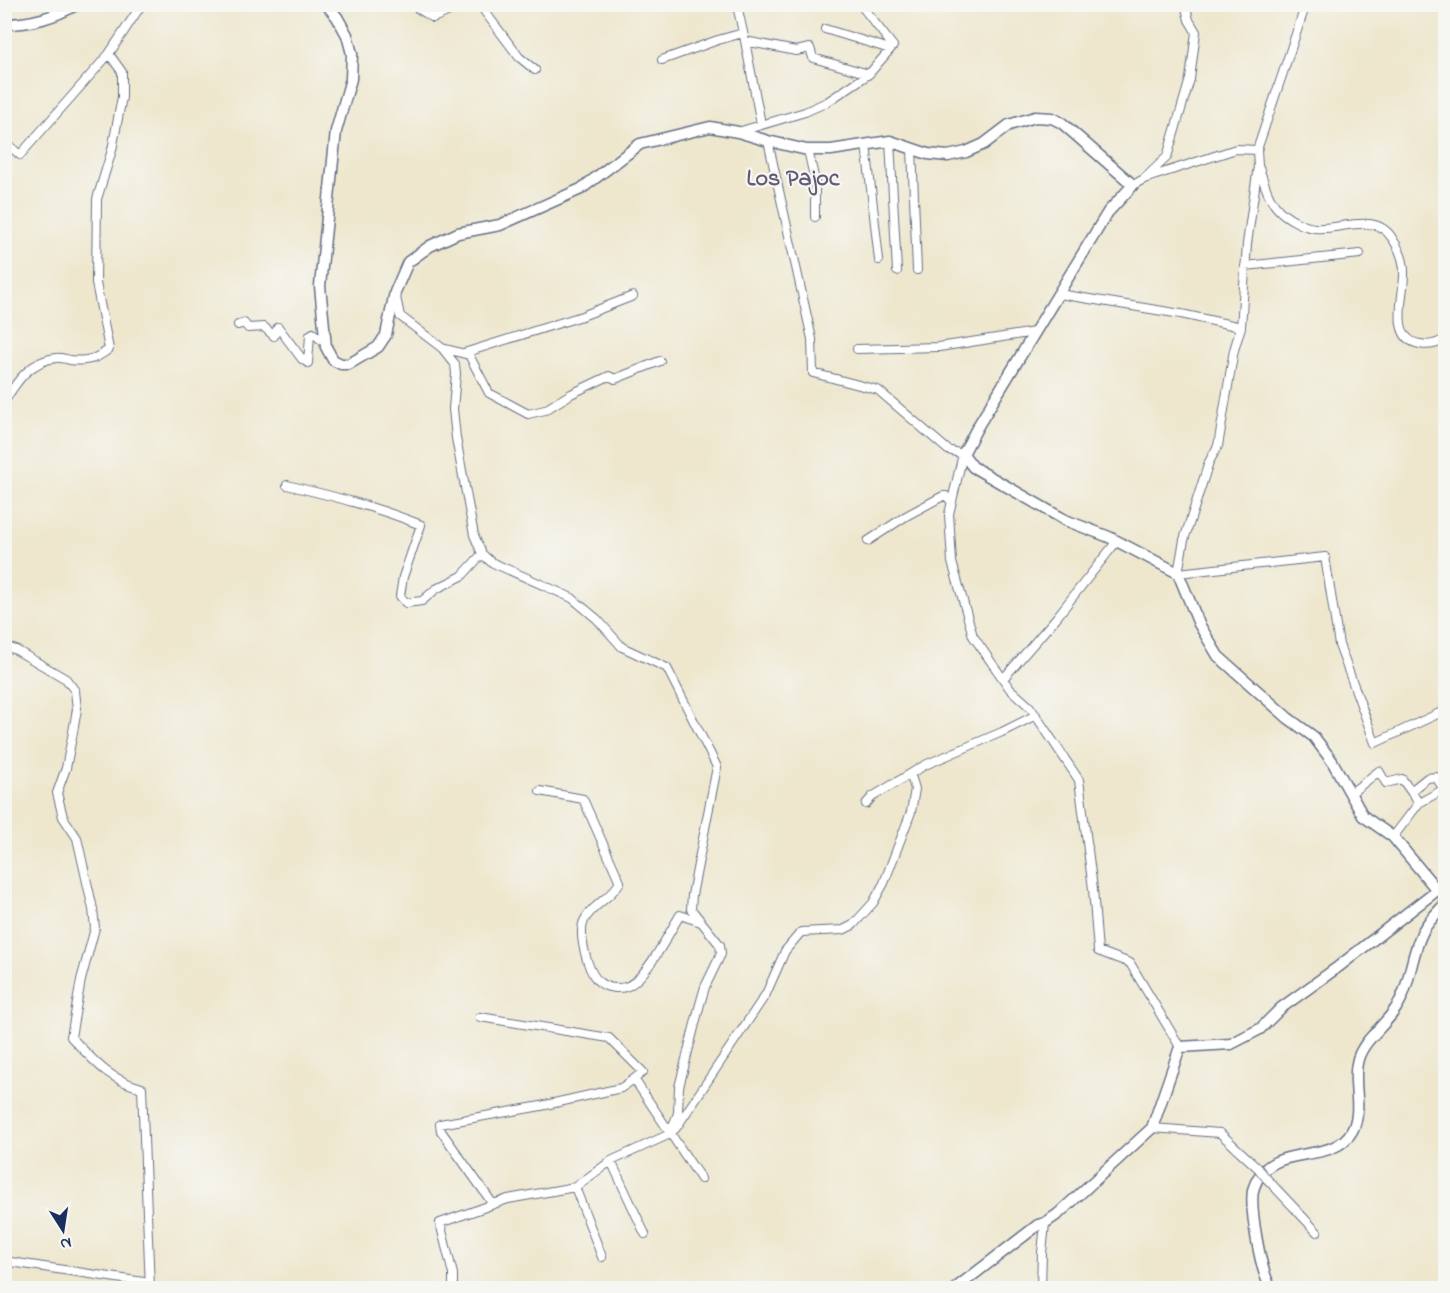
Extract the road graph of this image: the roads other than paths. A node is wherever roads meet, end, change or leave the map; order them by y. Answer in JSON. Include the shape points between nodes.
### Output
{"nodes":[{"id":1,"x":78,"y":4,"type":"edge"},
{"id":2,"x":142,"y":4,"type":"edge"},
{"id":3,"x":326,"y":4,"type":"edge"},
{"id":4,"x":411,"y":4,"type":"edge"},
{"id":5,"x":466,"y":4,"type":"edge"},
{"id":6,"x":479,"y":4,"type":"edge"},
{"id":7,"x":734,"y":4,"type":"edge"},
{"id":8,"x":860,"y":4,"type":"edge"},
{"id":9,"x":1185,"y":4,"type":"edge"},
{"id":10,"x":1306,"y":4,"type":"edge"},
{"id":11,"x":4,"y":24,"type":"edge"},
{"id":12,"x":825,"y":29,"type":"dead end"},
{"id":13,"x":744,"y":37,"type":"junction"},
{"id":14,"x":890,"y":49,"type":"junction"},
{"id":15,"x":109,"y":54,"type":"junction"},
{"id":16,"x":662,"y":60,"type":"dead end"},
{"id":17,"x":535,"y":70,"type":"dead end"},
{"id":18,"x":869,"y":74,"type":"junction"},
{"id":19,"x":761,"y":124,"type":"junction"},
{"id":20,"x":738,"y":132,"type":"junction"},
{"id":21,"x":4,"y":141,"type":"edge"},
{"id":22,"x":768,"y":141,"type":"junction"},
{"id":23,"x":890,"y":141,"type":"junction"},
{"id":24,"x":866,"y":144,"type":"junction"},
{"id":25,"x":912,"y":149,"type":"junction"},
{"id":26,"x":808,"y":150,"type":"junction"},
{"id":27,"x":1257,"y":150,"type":"junction"},
{"id":28,"x":1258,"y":166,"type":"junction"},
{"id":29,"x":1144,"y":179,"type":"junction"},
{"id":30,"x":1133,"y":185,"type":"junction"},
{"id":31,"x":815,"y":217,"type":"dead end"},
{"id":32,"x":1360,"y":254,"type":"dead end"},
{"id":33,"x":879,"y":260,"type":"dead end"},
{"id":34,"x":1245,"y":266,"type":"junction"},
{"id":35,"x":917,"y":270,"type":"dead end"},
{"id":36,"x":897,"y":271,"type":"dead end"},
{"id":37,"x":395,"y":292,"type":"junction"},
{"id":38,"x":1059,"y":294,"type":"junction"},
{"id":39,"x":633,"y":296,"type":"dead end"},
{"id":40,"x":238,"y":325,"type":"dead end"},
{"id":41,"x":1241,"y":327,"type":"junction"},
{"id":42,"x":1035,"y":332,"type":"junction"},
{"id":43,"x":1446,"y":338,"type":"edge"},
{"id":44,"x":324,"y":339,"type":"junction"},
{"id":45,"x":442,"y":348,"type":"junction"},
{"id":46,"x":857,"y":349,"type":"dead end"},
{"id":47,"x":464,"y":353,"type":"junction"},
{"id":48,"x":660,"y":361,"type":"dead end"},
{"id":49,"x":4,"y":402,"type":"edge"},
{"id":50,"x":963,"y":454,"type":"junction"},
{"id":51,"x":287,"y":486,"type":"dead end"},
{"id":52,"x":952,"y":502,"type":"junction"},
{"id":53,"x":868,"y":541,"type":"dead end"},
{"id":54,"x":1117,"y":541,"type":"junction"},
{"id":55,"x":482,"y":554,"type":"junction"},
{"id":56,"x":1178,"y":573,"type":"junction"},
{"id":57,"x":4,"y":646,"type":"edge"},
{"id":58,"x":1003,"y":679,"type":"junction"},
{"id":59,"x":1446,"y":710,"type":"edge"},
{"id":60,"x":1036,"y":715,"type":"junction"},
{"id":61,"x":912,"y":779,"type":"dead end"},
{"id":62,"x":1445,"y":790,"type":"edge"},
{"id":63,"x":540,"y":791,"type":"dead end"},
{"id":64,"x":1411,"y":791,"type":"junction"},
{"id":65,"x":1351,"y":793,"type":"junction"},
{"id":66,"x":1419,"y":802,"type":"junction"},
{"id":67,"x":866,"y":804,"type":"dead end"},
{"id":68,"x":1393,"y":837,"type":"junction"},
{"id":69,"x":1441,"y":886,"type":"edge"},
{"id":70,"x":1446,"y":903,"type":"edge"},
{"id":71,"x":702,"y":922,"type":"junction"},
{"id":72,"x":480,"y":1017,"type":"dead end"},
{"id":73,"x":1180,"y":1047,"type":"junction"},
{"id":74,"x":634,"y":1079,"type":"junction"},
{"id":75,"x":1152,"y":1128,"type":"junction"},
{"id":76,"x":670,"y":1134,"type":"junction"},
{"id":77,"x":610,"y":1161,"type":"junction"},
{"id":78,"x":701,"y":1179,"type":"dead end"},
{"id":79,"x":575,"y":1186,"type":"junction"},
{"id":80,"x":493,"y":1204,"type":"junction"},
{"id":81,"x":1045,"y":1223,"type":"junction"},
{"id":82,"x":1317,"y":1232,"type":"dead end"},
{"id":83,"x":645,"y":1234,"type":"dead end"},
{"id":84,"x":602,"y":1257,"type":"dead end"},
{"id":85,"x":4,"y":1261,"type":"edge"},
{"id":86,"x":150,"y":1286,"type":"edge"},
{"id":87,"x":453,"y":1288,"type":"edge"},
{"id":88,"x":956,"y":1288,"type":"edge"},
{"id":89,"x":1041,"y":1288,"type":"edge"},
{"id":90,"x":1271,"y":1288,"type":"edge"}],
"edges":[{"from":1,"to":11,"type":"street","via":[[55,16],[24,24]]},
{"from":2,"to":15,"type":"street"},
{"from":3,"to":44,"type":"street","via":[[337,16],[352,54],[351,79],[336,131],[320,286]]},
{"from":4,"to":5,"type":"street","via":[[433,18]]},
{"from":6,"to":17,"type":"street","via":[[519,57]]},
{"from":7,"to":13,"type":"street"},
{"from":8,"to":14,"type":"street","via":[[893,46]]},
{"from":9,"to":29,"type":"street","via":[[1196,32],[1190,79],[1167,157]]},
{"from":10,"to":27,"type":"street"},
{"from":12,"to":14,"type":"street"},
{"from":13,"to":16,"type":"street","via":[[718,40]]},
{"from":13,"to":18,"type":"street","via":[[796,51],[810,48],[813,57]]},
{"from":13,"to":19,"type":"street"},
{"from":14,"to":18,"type":"street"},
{"from":15,"to":21,"type":"street","via":[[20,155]]},
{"from":15,"to":49,"type":"street","via":[[122,72],[122,97],[112,150],[97,199],[96,283],[109,349],[98,358],[57,358],[35,364],[18,379]]},
{"from":18,"to":19,"type":"street","via":[[816,107]]},
{"from":19,"to":20,"type":"street"},
{"from":20,"to":22,"type":"street"},
{"from":20,"to":37,"type":"street","via":[[710,127],[640,144],[581,189],[500,225],[458,233],[430,246],[408,262]]},
{"from":22,"to":26,"type":"street"},
{"from":22,"to":50,"type":"street","via":[[812,339],[813,373],[878,390],[948,450]]},
{"from":23,"to":24,"type":"street"},
{"from":23,"to":25,"type":"street"},
{"from":23,"to":36,"type":"street"},
{"from":24,"to":26,"type":"street"},
{"from":24,"to":33,"type":"street"},
{"from":25,"to":30,"type":"street","via":[[948,156],[984,144],[1009,125],[1035,117],[1052,118]]},
{"from":25,"to":35,"type":"street"},
{"from":26,"to":31,"type":"street","via":[[815,181]]},
{"from":27,"to":28,"type":"street"},
{"from":27,"to":29,"type":"street","via":[[1236,149]]},
{"from":28,"to":34,"type":"street"},
{"from":28,"to":43,"type":"street","via":[[1278,209],[1300,224],[1315,229],[1361,223],[1376,225],[1391,235],[1404,272],[1400,321],[1405,336],[1413,343],[1428,346]]},
{"from":29,"to":30,"type":"street"},
{"from":30,"to":38,"type":"street","via":[[1108,212]]},
{"from":32,"to":34,"type":"street"},
{"from":34,"to":41,"type":"street"},
{"from":37,"to":44,"type":"street","via":[[386,335],[378,347],[349,364],[341,364],[333,360]]},
{"from":37,"to":45,"type":"street","via":[[400,316]]},
{"from":38,"to":41,"type":"street"},
{"from":38,"to":42,"type":"street"},
{"from":39,"to":47,"type":"street"},
{"from":40,"to":44,"type":"street","via":[[264,327],[274,336],[278,327],[308,363],[310,334]]},
{"from":41,"to":56,"type":"street","via":[[1218,446],[1209,462]]},
{"from":42,"to":46,"type":"street","via":[[939,347]]},
{"from":42,"to":50,"type":"street"},
{"from":45,"to":47,"type":"street"},
{"from":45,"to":55,"type":"street","via":[[456,374],[456,438],[474,535]]},
{"from":47,"to":48,"type":"street","via":[[489,393],[528,414],[545,410],[609,376],[615,379]]},
{"from":50,"to":52,"type":"street"},
{"from":50,"to":54,"type":"street","via":[[973,467],[1003,485],[1065,520]]},
{"from":51,"to":55,"type":"street","via":[[390,512],[420,525],[403,577],[400,596],[406,603],[422,601],[462,576]]},
{"from":52,"to":53,"type":"street","via":[[943,496]]},
{"from":52,"to":58,"type":"street","via":[[952,562],[972,636]]},
{"from":54,"to":56,"type":"street"},
{"from":54,"to":58,"type":"street"},
{"from":55,"to":71,"type":"street","via":[[491,562],[572,598],[622,647],[667,668],[717,767],[692,895],[691,909]]},
{"from":56,"to":59,"type":"street","via":[[1325,557],[1339,645],[1376,743]]},
{"from":56,"to":65,"type":"street","via":[[1199,624],[1218,656],[1314,738]]},
{"from":57,"to":86,"type":"street","via":[[66,679],[75,691],[74,732],[57,793],[63,817],[77,838],[95,928],[71,1037],[108,1075],[142,1088]]},
{"from":58,"to":60,"type":"street"},
{"from":60,"to":67,"type":"street","via":[[925,765]]},
{"from":60,"to":73,"type":"street","via":[[1079,780],[1098,951],[1130,963]]},
{"from":61,"to":76,"type":"street","via":[[915,789],[911,812],[873,903],[853,926],[801,932],[785,951],[766,994]]},
{"from":62,"to":64,"type":"street","via":[[1436,777],[1427,778]]},
{"from":62,"to":66,"type":"street"},
{"from":63,"to":71,"type":"street","via":[[583,799],[620,882],[584,920],[581,936],[597,980],[614,989],[629,986],[649,966],[680,915]]},
{"from":64,"to":65,"type":"street","via":[[1402,779],[1386,783],[1379,771]]},
{"from":64,"to":66,"type":"street"},
{"from":65,"to":68,"type":"street","via":[[1363,816]]},
{"from":66,"to":68,"type":"street"},
{"from":68,"to":69,"type":"street"},
{"from":69,"to":73,"type":"street","via":[[1281,1008],[1260,1029],[1231,1044]]},
{"from":70,"to":90,"type":"street","via":[[1423,930],[1398,1005],[1359,1056],[1356,1118],[1349,1135],[1334,1147],[1274,1162],[1255,1185],[1252,1203],[1263,1271]]},
{"from":71,"to":76,"type":"street","via":[[720,945],[721,954],[700,1004],[679,1087],[678,1113]]},
{"from":72,"to":74,"type":"street","via":[[609,1038],[643,1072]]},
{"from":73,"to":75,"type":"street"},
{"from":74,"to":76,"type":"street"},
{"from":74,"to":80,"type":"street","via":[[621,1088],[440,1124],[441,1131]]},
{"from":75,"to":81,"type":"street"},
{"from":75,"to":82,"type":"street","bridge":true,"via":[[1220,1133]]},
{"from":76,"to":77,"type":"street"},
{"from":76,"to":78,"type":"street"},
{"from":77,"to":79,"type":"street"},
{"from":77,"to":83,"type":"street"},
{"from":79,"to":80,"type":"street"},
{"from":79,"to":84,"type":"street"},
{"from":80,"to":87,"type":"street","via":[[440,1223]]},
{"from":81,"to":88,"type":"street"},
{"from":81,"to":89,"type":"street"},
{"from":85,"to":86,"type":"street"}]}
